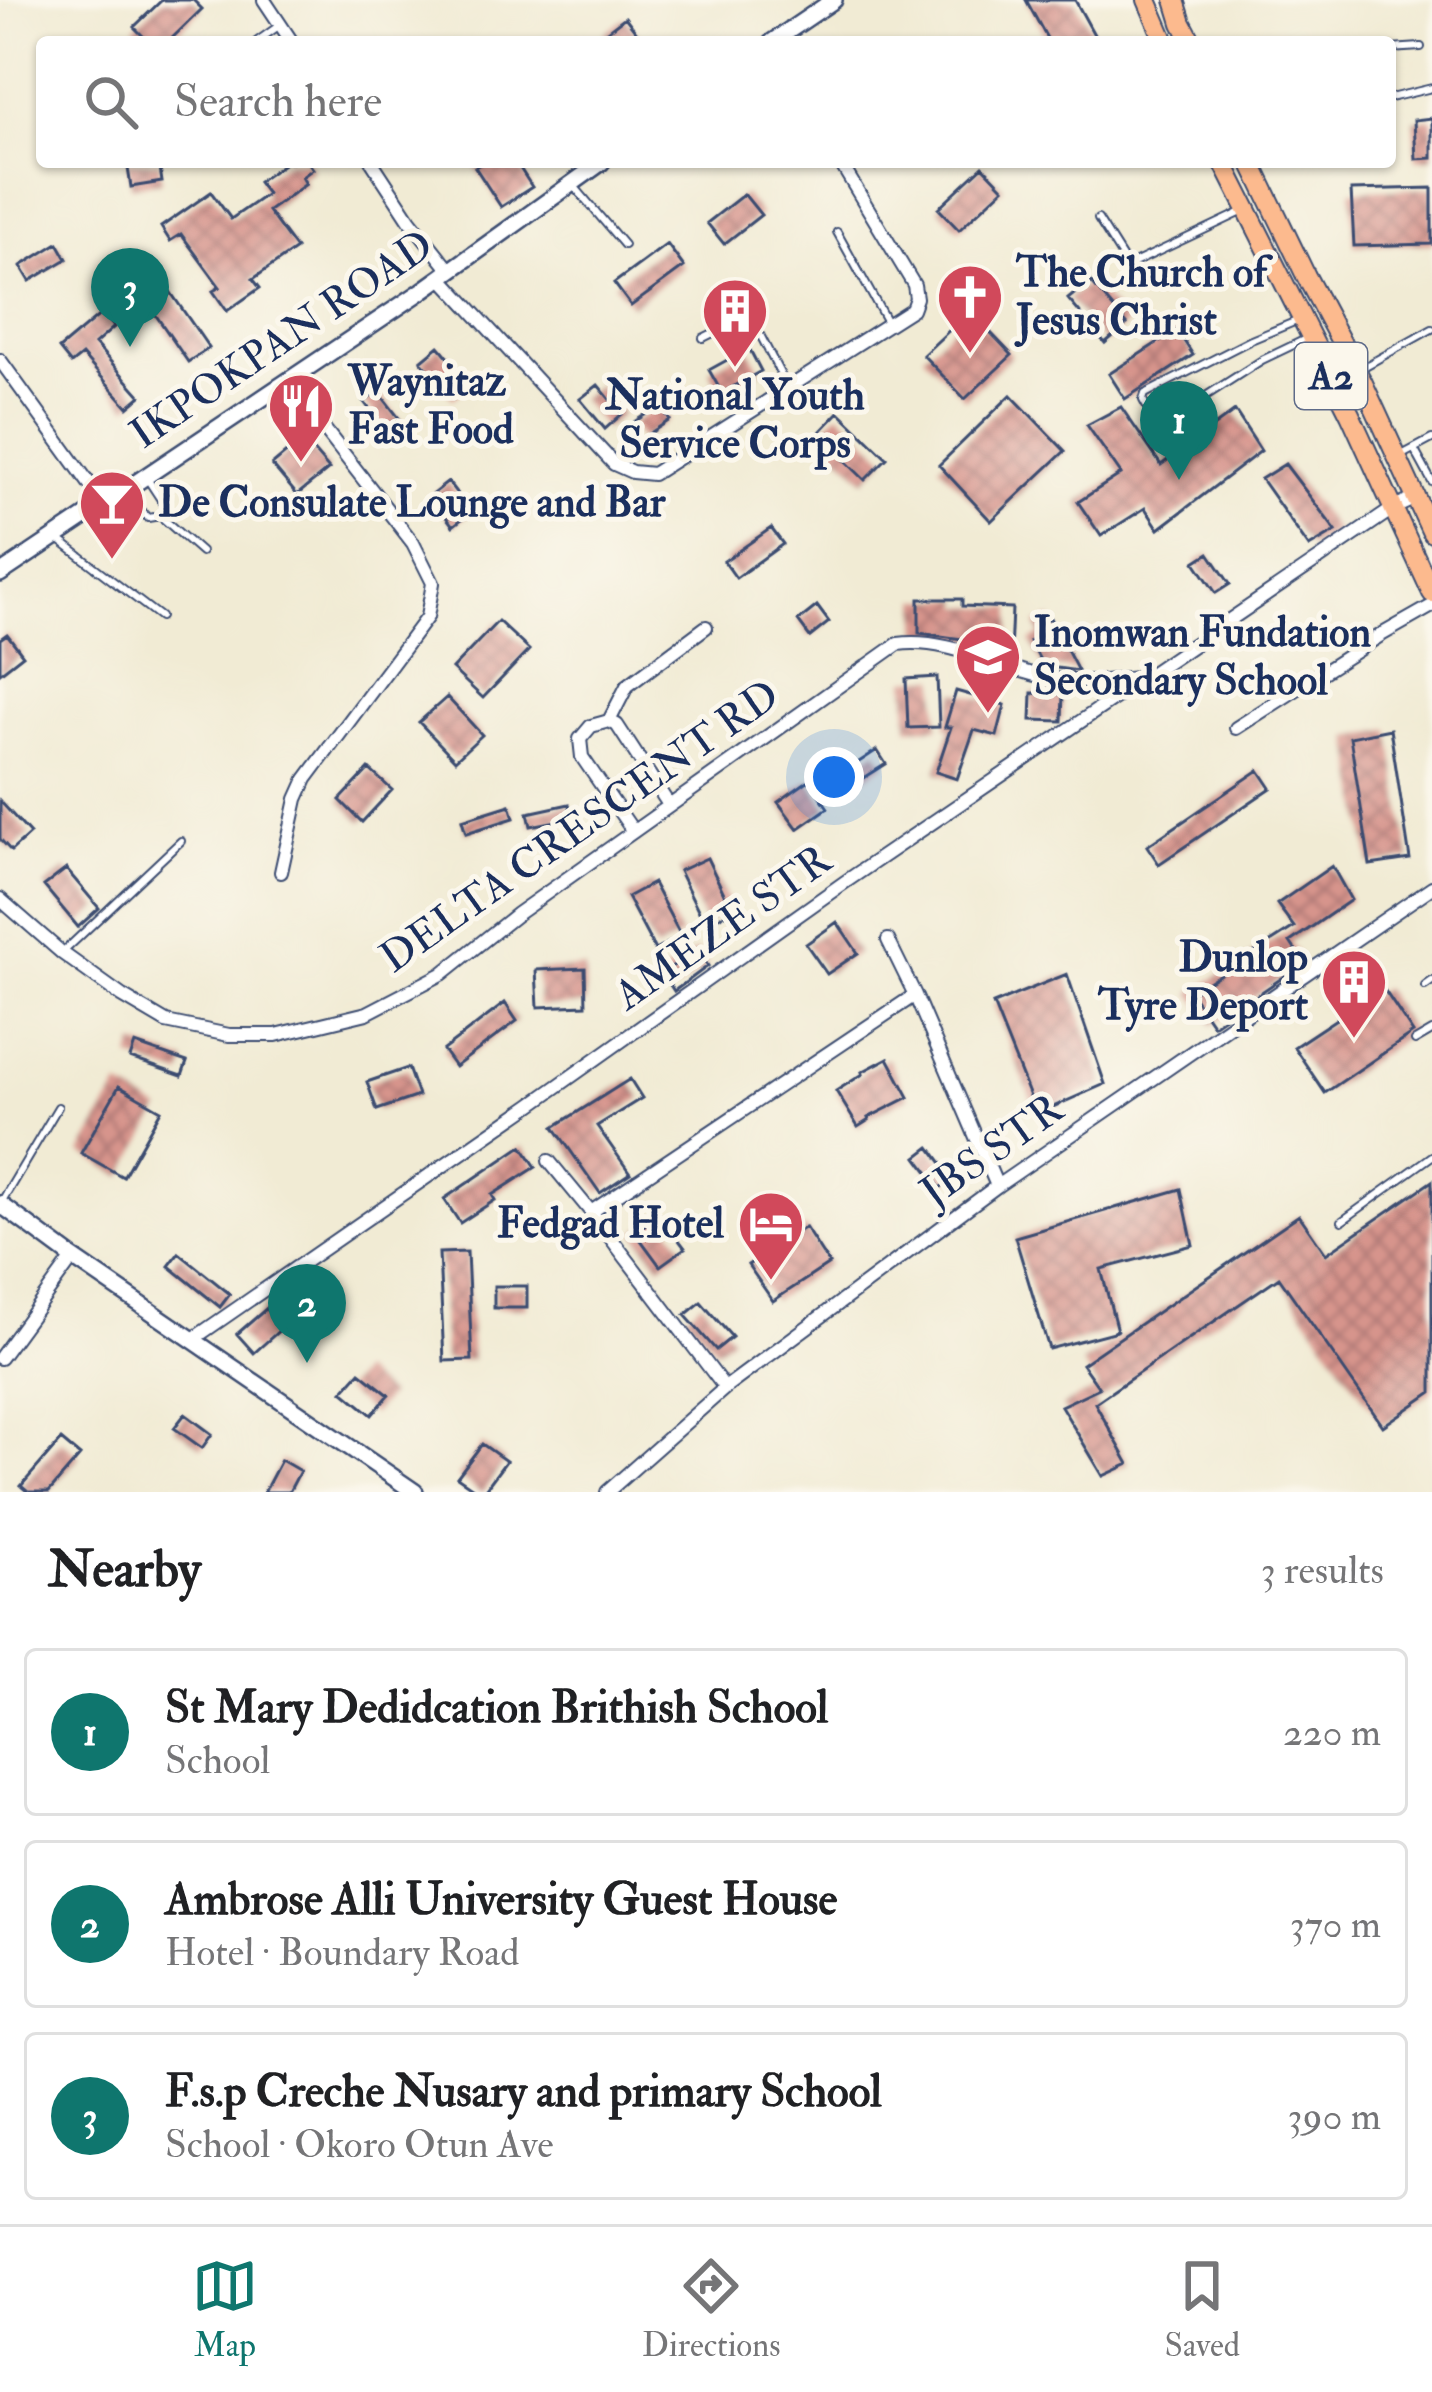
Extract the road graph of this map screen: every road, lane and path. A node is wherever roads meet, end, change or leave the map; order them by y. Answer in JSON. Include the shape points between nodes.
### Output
{"nodes":[{"id":1,"x":264,"y":0,"type":"edge"},
{"id":2,"x":834,"y":0,"type":"edge"},
{"id":3,"x":1148,"y":0,"type":"edge"},
{"id":4,"x":1175,"y":0,"type":"edge"},
{"id":5,"x":280,"y":25,"type":"junction"},
{"id":6,"x":264,"y":36,"type":"edge"},
{"id":7,"x":288,"y":36,"type":"edge"},
{"id":8,"x":781,"y":36,"type":"edge"},
{"id":9,"x":1163,"y":36,"type":"edge"},
{"id":10,"x":1189,"y":36,"type":"edge"},
{"id":11,"x":1421,"y":47,"type":"dead end"},
{"id":12,"x":1396,"y":49,"type":"edge"},
{"id":13,"x":1432,"y":88,"type":"edge"},
{"id":14,"x":1396,"y":97,"type":"edge"},
{"id":15,"x":375,"y":168,"type":"edge"},
{"id":16,"x":593,"y":168,"type":"edge"},
{"id":17,"x":844,"y":168,"type":"edge"},
{"id":18,"x":1226,"y":168,"type":"edge"},
{"id":19,"x":1254,"y":168,"type":"edge"},
{"id":20,"x":572,"y":183,"type":"junction"},
{"id":21,"x":1247,"y":209,"type":"junction"},
{"id":22,"x":1098,"y":219,"type":"dead end"},
{"id":23,"x":837,"y":232,"type":"dead end"},
{"id":24,"x":624,"y":244,"type":"dead end"},
{"id":25,"x":445,"y":273,"type":"junction"},
{"id":26,"x":888,"y":324,"type":"junction"},
{"id":27,"x":1306,"y":328,"type":"junction"},
{"id":28,"x":1432,"y":329,"type":"edge"},
{"id":29,"x":703,"y":338,"type":"dead end"},
{"id":30,"x":0,"y":359,"type":"edge"},
{"id":31,"x":1357,"y":371,"type":"junction"},
{"id":32,"x":287,"y":381,"type":"junction"},
{"id":33,"x":787,"y":388,"type":"junction"},
{"id":34,"x":1432,"y":439,"type":"edge"},
{"id":35,"x":1405,"y":453,"type":"junction"},
{"id":36,"x":145,"y":476,"type":"junction"},
{"id":37,"x":1432,"y":482,"type":"edge"},
{"id":38,"x":123,"y":491,"type":"junction"},
{"id":39,"x":1416,"y":498,"type":"junction"},
{"id":40,"x":104,"y":504,"type":"junction"},
{"id":41,"x":1394,"y":508,"type":"junction"},
{"id":42,"x":160,"y":516,"type":"junction"},
{"id":43,"x":1432,"y":533,"type":"edge"},
{"id":44,"x":55,"y":537,"type":"junction"},
{"id":45,"x":201,"y":552,"type":"dead end"},
{"id":46,"x":0,"y":574,"type":"edge"},
{"id":47,"x":1432,"y":593,"type":"edge"},
{"id":48,"x":1432,"y":606,"type":"edge"},
{"id":49,"x":160,"y":617,"type":"dead end"},
{"id":50,"x":706,"y":628,"type":"dead end"},
{"id":51,"x":1149,"y":676,"type":"junction"},
{"id":52,"x":613,"y":723,"type":"junction"},
{"id":53,"x":1236,"y":728,"type":"dead end"},
{"id":54,"x":669,"y":805,"type":"junction"},
{"id":55,"x":633,"y":831,"type":"junction"},
{"id":56,"x":181,"y":842,"type":"dead end"},
{"id":57,"x":281,"y":872,"type":"dead end"},
{"id":58,"x":1432,"y":887,"type":"edge"},
{"id":59,"x":0,"y":898,"type":"edge"},
{"id":60,"x":888,"y":940,"type":"dead end"},
{"id":61,"x":62,"y":952,"type":"junction"},
{"id":62,"x":915,"y":995,"type":"junction"},
{"id":63,"x":1432,"y":1031,"type":"edge"},
{"id":64,"x":1414,"y":1041,"type":"dead end"},
{"id":65,"x":58,"y":1107,"type":"dead end"},
{"id":66,"x":1432,"y":1156,"type":"edge"},
{"id":67,"x":549,"y":1161,"type":"dead end"},
{"id":68,"x":997,"y":1186,"type":"junction"},
{"id":69,"x":0,"y":1204,"type":"edge"},
{"id":70,"x":591,"y":1212,"type":"junction"},
{"id":71,"x":1342,"y":1221,"type":"dead end"},
{"id":72,"x":73,"y":1258,"type":"junction"},
{"id":73,"x":193,"y":1340,"type":"junction"},
{"id":74,"x":0,"y":1358,"type":"edge"},
{"id":75,"x":725,"y":1388,"type":"junction"},
{"id":76,"x":415,"y":1492,"type":"edge"},
{"id":77,"x":607,"y":1492,"type":"edge"}],
"edges":[{"from":1,"to":5,"type":"street"},
{"from":2,"to":8,"type":"street"},
{"from":3,"to":9,"type":"highway"},
{"from":4,"to":10,"type":"highway"},
{"from":5,"to":6,"type":"lane"},
{"from":5,"to":7,"type":"street"},
{"from":11,"to":12,"type":"lane"},
{"from":13,"to":14,"type":"lane"},
{"from":15,"to":25,"type":"street"},
{"from":16,"to":20,"type":"street","name":"IKPOKPAN ROAD"},
{"from":17,"to":26,"type":"street","via":[[914,285],[912,309]]},
{"from":18,"to":21,"type":"highway","number":"A2"},
{"from":19,"to":31,"type":"highway","number":"A2"},
{"from":20,"to":24,"type":"lane"},
{"from":20,"to":25,"type":"street","name":"IKPOKPAN ROAD"},
{"from":21,"to":22,"type":"lane","via":[[1132,264]]},
{"from":21,"to":27,"type":"highway","number":"A2"},
{"from":23,"to":26,"type":"lane"},
{"from":25,"to":32,"type":"street","name":"IKPOKPAN ROAD"},
{"from":25,"to":33,"type":"street","via":[[614,464],[632,472],[653,474]]},
{"from":26,"to":33,"type":"street"},
{"from":27,"to":27,"type":"lane","via":[[1251,340],[1143,400],[1159,425]]},
{"from":27,"to":41,"type":"highway","number":"A2"},
{"from":28,"to":31,"type":"lane"},
{"from":29,"to":33,"type":"lane","via":[[752,321]]},
{"from":30,"to":40,"type":"street"},
{"from":31,"to":35,"type":"highway","number":"A2"},
{"from":32,"to":36,"type":"street","name":"IKPOKPAN ROAD"},
{"from":32,"to":57,"type":"street","via":[[413,543],[433,583],[427,617],[306,779]]},
{"from":34,"to":35,"type":"lane"},
{"from":35,"to":37,"type":"lane"},
{"from":35,"to":39,"type":"highway","number":"A2"},
{"from":36,"to":38,"type":"street","name":"IKPOKPAN ROAD"},
{"from":36,"to":42,"type":"lane","via":[[165,506]]},
{"from":38,"to":40,"type":"street","name":"IKPOKPAN ROAD"},
{"from":38,"to":42,"type":"lane","via":[[148,518]]},
{"from":39,"to":41,"type":"street","name":"AMEZE STR"},
{"from":39,"to":43,"type":"highway","number":"A2"},
{"from":40,"to":44,"type":"street","name":"IKPOKPAN ROAD"},
{"from":41,"to":47,"type":"highway","number":"A2"},
{"from":41,"to":51,"type":"street","name":"AMEZE STR"},
{"from":42,"to":45,"type":"lane"},
{"from":44,"to":46,"type":"street","name":"IKPOKPAN ROAD"},
{"from":44,"to":49,"type":"lane"},
{"from":48,"to":53,"type":"street"},
{"from":50,"to":52,"type":"street","via":[[627,686]]},
{"from":51,"to":54,"type":"street","name":"DELTA CRESCENT RD","via":[[1055,679],[945,646],[898,644]]},
{"from":51,"to":73,"type":"street","name":"AMEZE STR"},
{"from":52,"to":54,"type":"street"},
{"from":52,"to":55,"type":"street","via":[[591,726],[579,747]]},
{"from":54,"to":55,"type":"street","name":"DELTA CRESCENT RD"},
{"from":55,"to":61,"type":"street","name":"DELTA CRESCENT RD","via":[[442,974],[367,1013],[277,1035],[166,1022]]},
{"from":56,"to":61,"type":"lane"},
{"from":58,"to":68,"type":"street","name":"JBS STR"},
{"from":59,"to":61,"type":"street","name":"DELTA CRESCENT RD"},
{"from":60,"to":62,"type":"street"},
{"from":62,"to":68,"type":"street"},
{"from":62,"to":70,"type":"street"},
{"from":63,"to":64,"type":"lane"},
{"from":65,"to":69,"type":"lane"},
{"from":66,"to":71,"type":"lane"},
{"from":67,"to":70,"type":"street"},
{"from":68,"to":75,"type":"street","name":"JBS STR"},
{"from":69,"to":72,"type":"street"},
{"from":70,"to":75,"type":"street"},
{"from":72,"to":73,"type":"street"},
{"from":72,"to":74,"type":"street"},
{"from":73,"to":76,"type":"street"},
{"from":75,"to":77,"type":"street","name":"JBS STR"}]}
